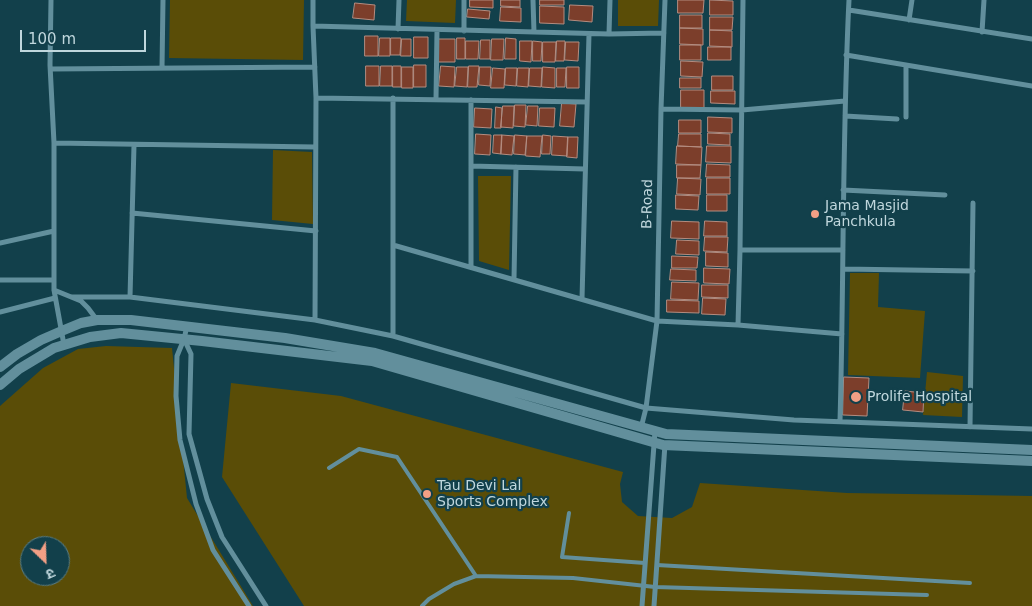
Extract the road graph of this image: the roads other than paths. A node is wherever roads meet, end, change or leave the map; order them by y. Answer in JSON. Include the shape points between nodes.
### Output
{"nodes":[{"id":1,"x":51,"y":0,"type":"edge"},
{"id":2,"x":163,"y":0,"type":"edge"},
{"id":3,"x":313,"y":0,"type":"edge"},
{"id":4,"x":399,"y":0,"type":"edge"},
{"id":5,"x":464,"y":0,"type":"edge"},
{"id":6,"x":533,"y":0,"type":"edge"},
{"id":7,"x":610,"y":0,"type":"edge"},
{"id":8,"x":666,"y":0,"type":"edge"},
{"id":9,"x":744,"y":0,"type":"edge"},
{"id":10,"x":849,"y":0,"type":"edge"},
{"id":11,"x":912,"y":0,"type":"edge"},
{"id":12,"x":984,"y":0,"type":"edge"},
{"id":13,"x":849,"y":10,"type":"junction"},
{"id":14,"x":909,"y":20,"type":"junction"},
{"id":15,"x":313,"y":26,"type":"junction"},
{"id":16,"x":398,"y":29,"type":"junction"},
{"id":17,"x":437,"y":30,"type":"junction"},
{"id":18,"x":464,"y":30,"type":"junction"},
{"id":19,"x":534,"y":32,"type":"junction"},
{"id":20,"x":982,"y":32,"type":"junction"},
{"id":21,"x":664,"y":33,"type":"junction"},
{"id":22,"x":589,"y":34,"type":"junction"},
{"id":23,"x":609,"y":34,"type":"junction"},
{"id":24,"x":1032,"y":39,"type":"edge"},
{"id":25,"x":846,"y":55,"type":"junction"},
{"id":26,"x":906,"y":65,"type":"junction"},
{"id":27,"x":162,"y":68,"type":"junction"},
{"id":28,"x":314,"y":68,"type":"junction"},
{"id":29,"x":52,"y":70,"type":"junction"},
{"id":30,"x":1032,"y":86,"type":"edge"},
{"id":31,"x":316,"y":98,"type":"junction"},
{"id":32,"x":393,"y":98,"type":"junction"},
{"id":33,"x":436,"y":99,"type":"junction"},
{"id":34,"x":471,"y":100,"type":"junction"},
{"id":35,"x":587,"y":102,"type":"junction"},
{"id":36,"x":845,"y":102,"type":"junction"},
{"id":37,"x":661,"y":109,"type":"junction"},
{"id":38,"x":742,"y":110,"type":"junction"},
{"id":39,"x":845,"y":116,"type":"junction"},
{"id":40,"x":906,"y":117,"type":"dead end"},
{"id":41,"x":897,"y":119,"type":"dead end"},
{"id":42,"x":54,"y":143,"type":"junction"},
{"id":43,"x":134,"y":145,"type":"junction"},
{"id":44,"x":315,"y":147,"type":"junction"},
{"id":45,"x":471,"y":166,"type":"junction"},
{"id":46,"x":516,"y":167,"type":"junction"},
{"id":47,"x":585,"y":169,"type":"junction"},
{"id":48,"x":843,"y":190,"type":"junction"},
{"id":49,"x":945,"y":196,"type":"dead end"},
{"id":50,"x":973,"y":202,"type":"dead end"},
{"id":51,"x":132,"y":213,"type":"junction"},
{"id":52,"x":54,"y":231,"type":"junction"},
{"id":53,"x":316,"y":231,"type":"junction"},
{"id":54,"x":0,"y":243,"type":"edge"},
{"id":55,"x":393,"y":245,"type":"junction"},
{"id":56,"x":740,"y":250,"type":"junction"},
{"id":57,"x":843,"y":250,"type":"junction"},
{"id":58,"x":471,"y":267,"type":"junction"},
{"id":59,"x":843,"y":269,"type":"junction"},
{"id":60,"x":973,"y":272,"type":"junction"},
{"id":61,"x":0,"y":280,"type":"edge"},
{"id":62,"x":54,"y":280,"type":"junction"},
{"id":63,"x":514,"y":280,"type":"junction"},
{"id":64,"x":54,"y":290,"type":"junction"},
{"id":65,"x":72,"y":297,"type":"junction"},
{"id":66,"x":130,"y":297,"type":"junction"},
{"id":67,"x":55,"y":298,"type":"junction"},
{"id":68,"x":582,"y":299,"type":"junction"},
{"id":69,"x":0,"y":312,"type":"edge"},
{"id":70,"x":97,"y":320,"type":"junction"},
{"id":71,"x":315,"y":320,"type":"junction"},
{"id":72,"x":657,"y":321,"type":"junction"},
{"id":73,"x":738,"y":325,"type":"junction"},
{"id":74,"x":187,"y":326,"type":"junction"},
{"id":75,"x":61,"y":331,"type":"junction"},
{"id":76,"x":842,"y":334,"type":"junction"},
{"id":77,"x":393,"y":336,"type":"junction"},
{"id":78,"x":184,"y":339,"type":"junction"},
{"id":79,"x":64,"y":345,"type":"junction"},
{"id":80,"x":0,"y":367,"type":"edge"},
{"id":81,"x":0,"y":385,"type":"edge"},
{"id":82,"x":646,"y":408,"type":"junction"},
{"id":83,"x":840,"y":421,"type":"junction"},
{"id":84,"x":641,"y":427,"type":"junction"},
{"id":85,"x":970,"y":427,"type":"junction"},
{"id":86,"x":1032,"y":429,"type":"edge"},
{"id":87,"x":655,"y":431,"type":"junction"},
{"id":88,"x":666,"y":434,"type":"junction"},
{"id":89,"x":638,"y":438,"type":"junction"},
{"id":90,"x":654,"y":442,"type":"junction"},
{"id":91,"x":665,"y":445,"type":"junction"},
{"id":92,"x":1030,"y":449,"type":"edge"},
{"id":93,"x":1032,"y":461,"type":"edge"},
{"id":94,"x":329,"y":468,"type":"dead end"},
{"id":95,"x":569,"y":513,"type":"dead end"},
{"id":96,"x":645,"y":563,"type":"junction"},
{"id":97,"x":657,"y":565,"type":"junction"},
{"id":98,"x":476,"y":576,"type":"junction"},
{"id":99,"x":970,"y":583,"type":"dead end"},
{"id":100,"x":643,"y":586,"type":"junction"},
{"id":101,"x":655,"y":587,"type":"junction"},
{"id":102,"x":927,"y":595,"type":"dead end"},
{"id":103,"x":248,"y":606,"type":"edge"},
{"id":104,"x":266,"y":606,"type":"edge"},
{"id":105,"x":422,"y":606,"type":"edge"},
{"id":106,"x":642,"y":606,"type":"edge"},
{"id":107,"x":654,"y":606,"type":"edge"}],
"edges":[{"from":1,"to":29,"type":"street"},
{"from":2,"to":27,"type":"street"},
{"from":3,"to":15,"type":"street"},
{"from":4,"to":16,"type":"street"},
{"from":5,"to":18,"type":"street"},
{"from":6,"to":19,"type":"street"},
{"from":7,"to":23,"type":"street"},
{"from":8,"to":21,"type":"street","name":"B-Road"},
{"from":9,"to":38,"type":"street"},
{"from":10,"to":13,"type":"street"},
{"from":11,"to":14,"type":"street"},
{"from":12,"to":20,"type":"street"},
{"from":13,"to":14,"type":"street"},
{"from":13,"to":25,"type":"street"},
{"from":14,"to":20,"type":"street"},
{"from":15,"to":16,"type":"street"},
{"from":15,"to":28,"type":"street"},
{"from":16,"to":17,"type":"street"},
{"from":17,"to":18,"type":"street"},
{"from":17,"to":33,"type":"street"},
{"from":18,"to":19,"type":"street"},
{"from":19,"to":22,"type":"street"},
{"from":20,"to":24,"type":"street"},
{"from":21,"to":23,"type":"street"},
{"from":21,"to":37,"type":"street","name":"B-Road"},
{"from":22,"to":23,"type":"street"},
{"from":22,"to":35,"type":"street"},
{"from":25,"to":26,"type":"street"},
{"from":25,"to":36,"type":"street"},
{"from":26,"to":30,"type":"street"},
{"from":26,"to":40,"type":"street"},
{"from":27,"to":28,"type":"street"},
{"from":27,"to":29,"type":"street"},
{"from":28,"to":31,"type":"street"},
{"from":29,"to":42,"type":"street"},
{"from":31,"to":32,"type":"street"},
{"from":31,"to":44,"type":"street"},
{"from":32,"to":33,"type":"street"},
{"from":32,"to":55,"type":"street"},
{"from":33,"to":34,"type":"street"},
{"from":34,"to":35,"type":"street"},
{"from":34,"to":45,"type":"street"},
{"from":35,"to":47,"type":"street"},
{"from":36,"to":38,"type":"street"},
{"from":36,"to":39,"type":"street"},
{"from":37,"to":38,"type":"street"},
{"from":37,"to":72,"type":"street","name":"B-Road"},
{"from":38,"to":56,"type":"street"},
{"from":39,"to":41,"type":"street"},
{"from":39,"to":48,"type":"street"},
{"from":42,"to":43,"type":"street"},
{"from":42,"to":52,"type":"street"},
{"from":43,"to":44,"type":"street"},
{"from":43,"to":51,"type":"street"},
{"from":44,"to":53,"type":"street"},
{"from":45,"to":46,"type":"street"},
{"from":45,"to":58,"type":"street"},
{"from":46,"to":47,"type":"street"},
{"from":46,"to":63,"type":"street"},
{"from":47,"to":68,"type":"street"},
{"from":48,"to":49,"type":"street"},
{"from":48,"to":57,"type":"street"},
{"from":50,"to":60,"type":"street"},
{"from":51,"to":53,"type":"street"},
{"from":51,"to":66,"type":"street"},
{"from":52,"to":54,"type":"street"},
{"from":52,"to":62,"type":"street"},
{"from":53,"to":71,"type":"street"},
{"from":55,"to":58,"type":"street"},
{"from":55,"to":77,"type":"street"},
{"from":56,"to":57,"type":"street"},
{"from":56,"to":73,"type":"street"},
{"from":57,"to":59,"type":"street"},
{"from":58,"to":63,"type":"street"},
{"from":59,"to":60,"type":"street"},
{"from":59,"to":76,"type":"street"},
{"from":60,"to":85,"type":"street"},
{"from":61,"to":62,"type":"street"},
{"from":62,"to":64,"type":"street"},
{"from":63,"to":68,"type":"street"},
{"from":64,"to":65,"type":"street"},
{"from":64,"to":67,"type":"street"},
{"from":65,"to":66,"type":"street"},
{"from":65,"to":70,"type":"street","via":[[85,304]]},
{"from":66,"to":71,"type":"street"},
{"from":67,"to":69,"type":"street"},
{"from":67,"to":75,"type":"street"},
{"from":68,"to":72,"type":"street"},
{"from":70,"to":74,"type":"street"},
{"from":70,"to":75,"type":"street"},
{"from":71,"to":77,"type":"street"},
{"from":72,"to":73,"type":"street"},
{"from":72,"to":82,"type":"street","name":"B-Road"},
{"from":73,"to":76,"type":"street"},
{"from":74,"to":78,"type":"street"},
{"from":74,"to":84,"type":"street","via":[[376,354]]},
{"from":75,"to":79,"type":"street"},
{"from":75,"to":80,"type":"street","via":[[17,354]]},
{"from":76,"to":83,"type":"street"},
{"from":77,"to":82,"type":"street"},
{"from":78,"to":79,"type":"street","via":[[121,333]]},
{"from":78,"to":89,"type":"street","via":[[372,361]]},
{"from":78,"to":103,"type":"street","via":[[177,356],[180,440],[196,504],[213,550]]},
{"from":78,"to":104,"type":"street","via":[[192,354],[189,434],[207,500],[222,537]]},
{"from":79,"to":81,"type":"street","via":[[19,369]]},
{"from":82,"to":83,"type":"street"},
{"from":82,"to":84,"type":"street","name":"B-Road"},
{"from":83,"to":85,"type":"street"},
{"from":84,"to":87,"type":"street"},
{"from":84,"to":89,"type":"street","name":"B-Road"},
{"from":85,"to":86,"type":"street"},
{"from":87,"to":88,"type":"street"},
{"from":87,"to":90,"type":"street"},
{"from":88,"to":91,"type":"street"},
{"from":88,"to":92,"type":"street"},
{"from":89,"to":90,"type":"street"},
{"from":90,"to":91,"type":"street"},
{"from":90,"to":96,"type":"street"},
{"from":91,"to":93,"type":"street"},
{"from":91,"to":97,"type":"street"},
{"from":94,"to":98,"type":"lane","via":[[359,449],[397,457]]},
{"from":95,"to":96,"type":"lane","via":[[562,557]]},
{"from":96,"to":97,"type":"street"},
{"from":96,"to":100,"type":"street"},
{"from":97,"to":99,"type":"lane"},
{"from":97,"to":101,"type":"street"},
{"from":98,"to":100,"type":"lane","via":[[573,578]]},
{"from":98,"to":105,"type":"lane","via":[[454,584]]},
{"from":100,"to":101,"type":"lane"},
{"from":100,"to":106,"type":"street"},
{"from":101,"to":102,"type":"lane"},
{"from":101,"to":107,"type":"street"}]}
